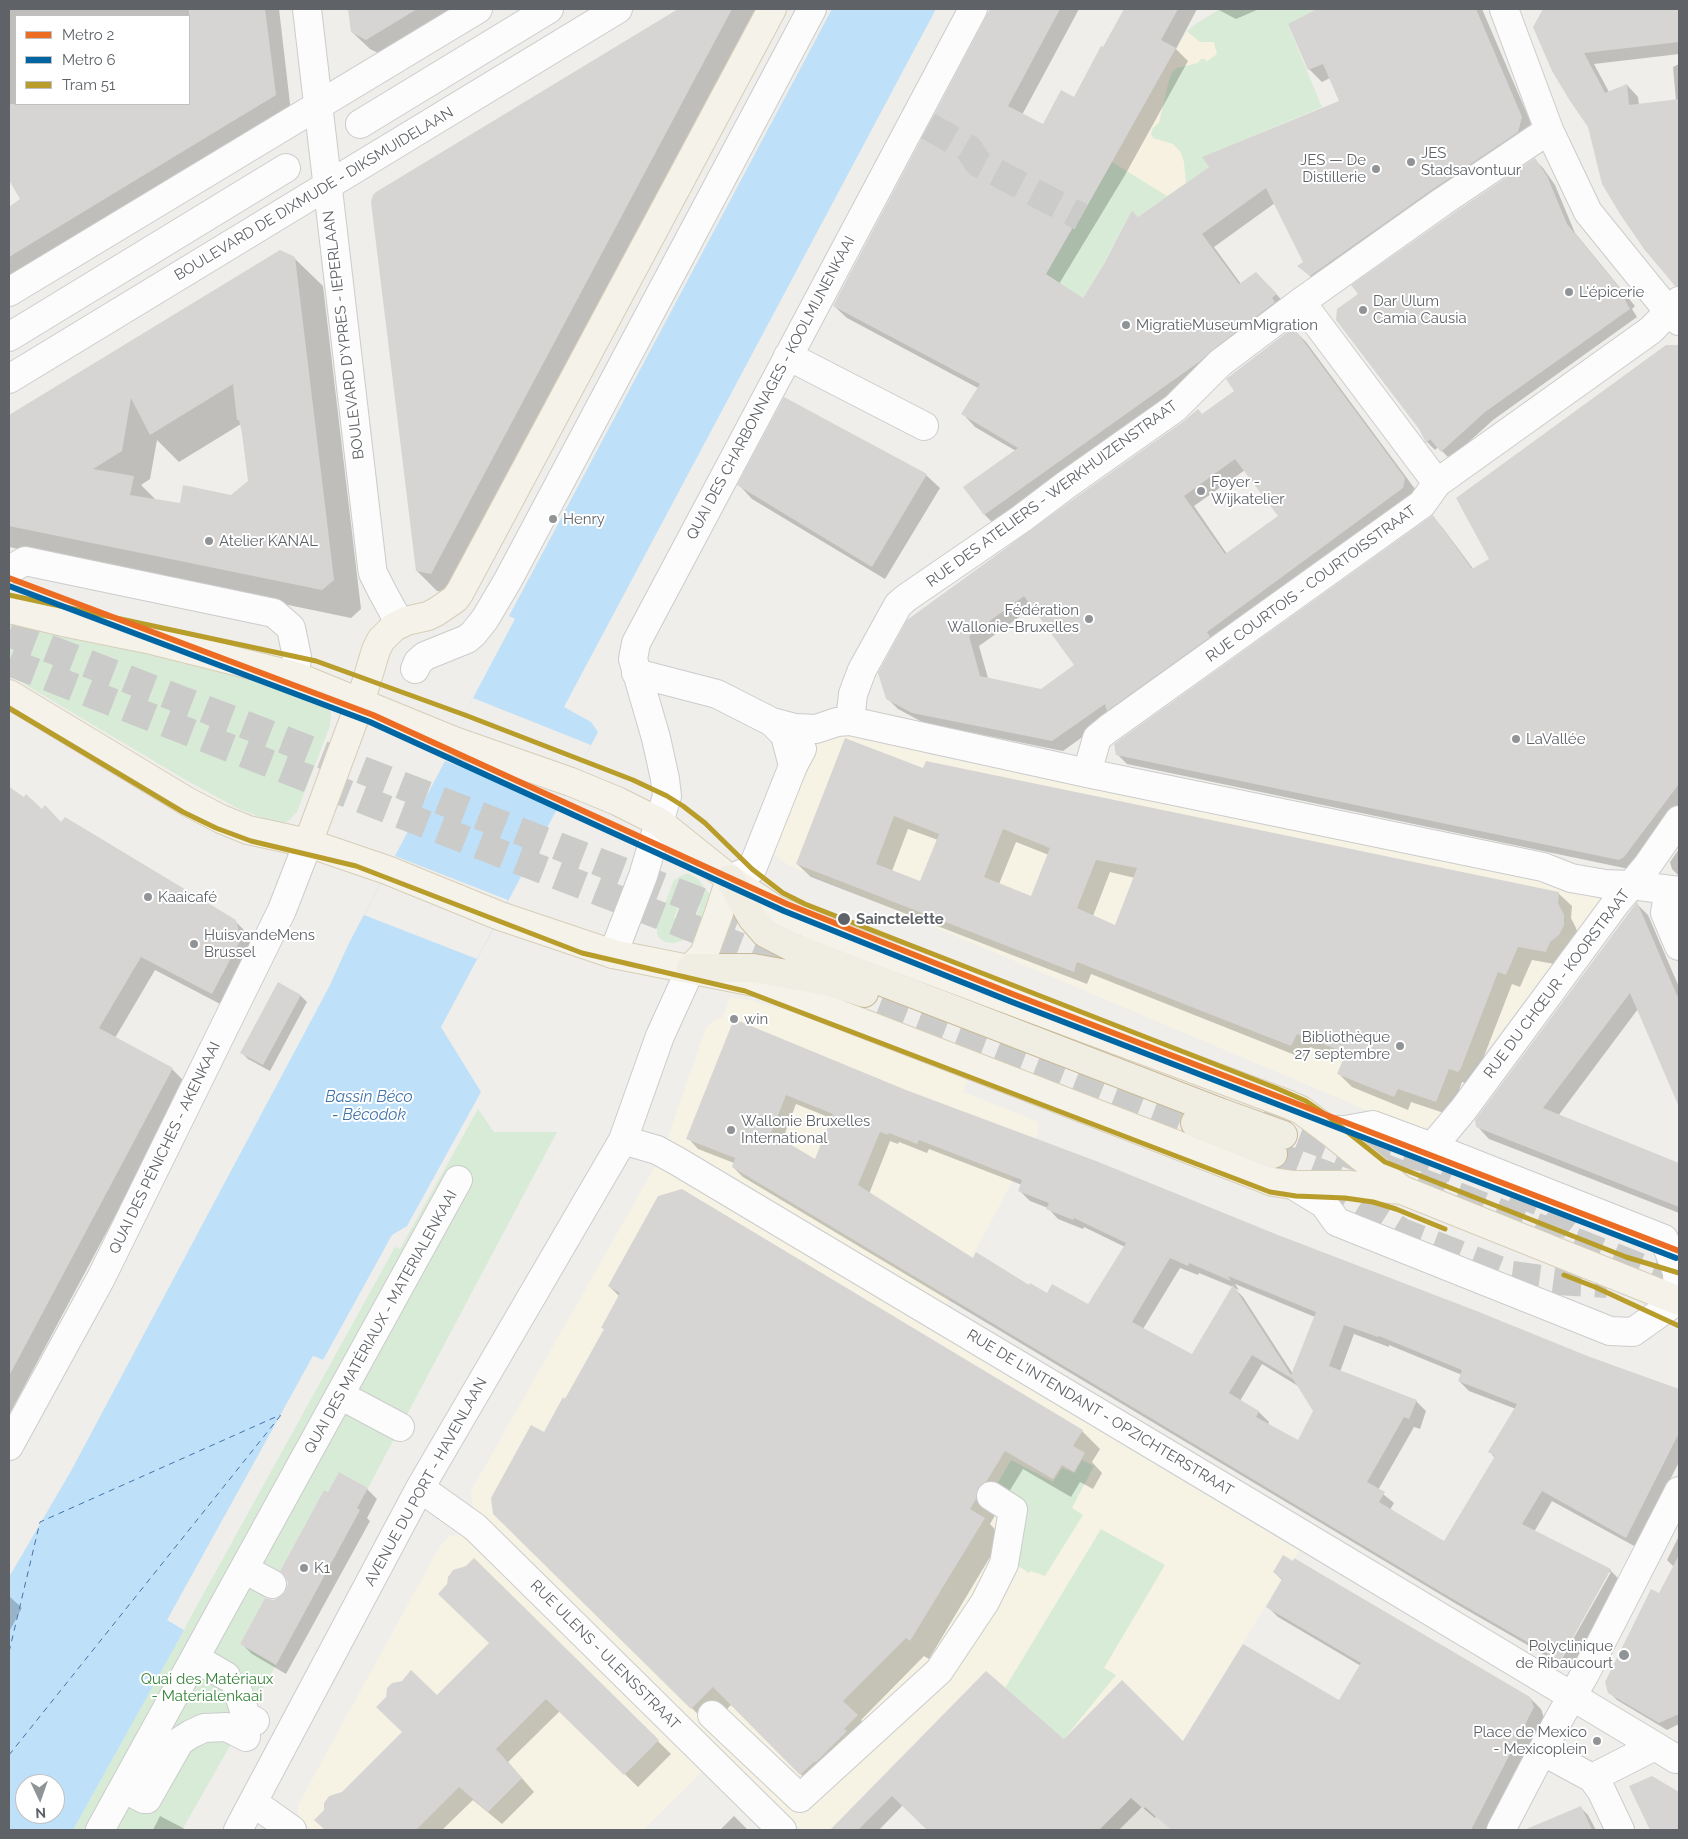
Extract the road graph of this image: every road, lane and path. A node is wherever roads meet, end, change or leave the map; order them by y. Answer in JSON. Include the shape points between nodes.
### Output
{"nodes":[{"id":1,"x":307,"y":9,"type":"edge"},
{"id":2,"x":478,"y":9,"type":"edge"},
{"id":3,"x":549,"y":9,"type":"edge"},
{"id":4,"x":618,"y":9,"type":"edge"},
{"id":5,"x":812,"y":9,"type":"edge"},
{"id":6,"x":973,"y":9,"type":"edge"},
{"id":7,"x":1504,"y":9,"type":"edge"},
{"id":8,"x":783,"y":26,"type":"edge"},
{"id":9,"x":318,"y":105,"type":"junction"},
{"id":10,"x":360,"y":124,"type":"dead end"},
{"id":11,"x":1549,"y":130,"type":"junction"},
{"id":12,"x":286,"y":168,"type":"dead end"},
{"id":13,"x":327,"y":187,"type":"junction"},
{"id":14,"x":9,"y":292,"type":"edge"},
{"id":15,"x":1301,"y":302,"type":"junction"},
{"id":16,"x":1676,"y":311,"type":"edge"},
{"id":17,"x":9,"y":337,"type":"edge"},
{"id":18,"x":788,"y":356,"type":"junction"},
{"id":19,"x":9,"y":380,"type":"edge"},
{"id":20,"x":924,"y":426,"type":"dead end"},
{"id":21,"x":1437,"y":483,"type":"junction"},
{"id":22,"x":9,"y":570,"type":"edge"},
{"id":23,"x":9,"y":609,"type":"edge"},
{"id":24,"x":400,"y":624,"type":"junction"},
{"id":25,"x":414,"y":669,"type":"dead end"},
{"id":26,"x":636,"y":673,"type":"junction"},
{"id":27,"x":295,"y":676,"type":"junction"},
{"id":28,"x":9,"y":694,"type":"edge"},
{"id":29,"x":360,"y":703,"type":"junction"},
{"id":30,"x":850,"y":720,"type":"junction"},
{"id":31,"x":772,"y":722,"type":"junction"},
{"id":32,"x":816,"y":729,"type":"junction"},
{"id":33,"x":793,"y":766,"type":"junction"},
{"id":34,"x":1087,"y":774,"type":"junction"},
{"id":35,"x":1679,"y":820,"type":"edge"},
{"id":36,"x":659,"y":822,"type":"junction"},
{"id":37,"x":308,"y":843,"type":"junction"},
{"id":38,"x":730,"y":879,"type":"junction"},
{"id":39,"x":1631,"y":885,"type":"junction"},
{"id":40,"x":1674,"y":891,"type":"edge"},
{"id":41,"x":1679,"y":946,"type":"edge"},
{"id":42,"x":613,"y":954,"type":"junction"},
{"id":43,"x":691,"y":968,"type":"junction"},
{"id":44,"x":1328,"y":1130,"type":"junction"},
{"id":45,"x":623,"y":1140,"type":"junction"},
{"id":46,"x":1432,"y":1147,"type":"junction"},
{"id":47,"x":458,"y":1180,"type":"dead end"},
{"id":48,"x":1293,"y":1185,"type":"junction"},
{"id":49,"x":1402,"y":1190,"type":"junction"},
{"id":50,"x":1679,"y":1300,"type":"edge"},
{"id":51,"x":340,"y":1395,"type":"junction"},
{"id":52,"x":400,"y":1427,"type":"dead end"},
{"id":53,"x":9,"y":1446,"type":"edge"},
{"id":54,"x":420,"y":1488,"type":"junction"},
{"id":55,"x":1679,"y":1491,"type":"edge"},
{"id":56,"x":991,"y":1496,"type":"dead end"},
{"id":57,"x":244,"y":1569,"type":"junction"},
{"id":58,"x":272,"y":1584,"type":"dead end"},
{"id":59,"x":195,"y":1658,"type":"junction"},
{"id":60,"x":1572,"y":1696,"type":"junction"},
{"id":61,"x":712,"y":1716,"type":"dead end"},
{"id":62,"x":1655,"y":1746,"type":"junction"},
{"id":63,"x":746,"y":1747,"type":"junction"},
{"id":64,"x":1552,"y":1756,"type":"junction"},
{"id":65,"x":1679,"y":1758,"type":"edge"},
{"id":66,"x":726,"y":1775,"type":"junction"},
{"id":67,"x":1592,"y":1778,"type":"junction"},
{"id":68,"x":123,"y":1788,"type":"junction"},
{"id":69,"x":791,"y":1789,"type":"junction"},
{"id":70,"x":254,"y":1803,"type":"junction"},
{"id":71,"x":775,"y":1823,"type":"edge"},
{"id":72,"x":100,"y":1830,"type":"edge"},
{"id":73,"x":238,"y":1830,"type":"edge"},
{"id":74,"x":292,"y":1830,"type":"edge"},
{"id":75,"x":1501,"y":1830,"type":"edge"},
{"id":76,"x":1620,"y":1830,"type":"edge"}],
"edges":[{"from":1,"to":9,"type":"street","name":"BOULEVARD D'YPRES - IEPERLAAN"},
{"from":2,"to":9,"type":"street"},
{"from":3,"to":10,"type":"street"},
{"from":4,"to":13,"type":"street","name":"BOULEVARD DE DIXMUDE - DIKSMUIDELAAN"},
{"from":5,"to":8,"type":"street"},
{"from":6,"to":18,"type":"street","name":"QUAI DES CHARBONNAGES - KOOLMIJNENKAAI","via":[[921,122]]},
{"from":7,"to":11,"type":"street"},
{"from":8,"to":24,"type":"main road","via":[[460,592],[447,605],[428,616]]},
{"from":8,"to":25,"type":"street","via":[[500,576],[485,620],[462,642],[425,656]]},
{"from":9,"to":13,"type":"street","name":"BOULEVARD D'YPRES - IEPERLAAN"},
{"from":9,"to":14,"type":"street"},
{"from":11,"to":15,"type":"street","name":"RUE DES ATELIERS - WERKHUIZENSTRAAT"},
{"from":11,"to":16,"type":"street","via":[[1588,212]]},
{"from":12,"to":17,"type":"street"},
{"from":13,"to":19,"type":"street","name":"BOULEVARD DE DIXMUDE - DIKSMUIDELAAN"},
{"from":13,"to":24,"type":"street","name":"BOULEVARD D'YPRES - IEPERLAAN","via":[[373,573]]},
{"from":15,"to":21,"type":"street"},
{"from":15,"to":30,"type":"street","name":"RUE DES ATELIERS - WERKHUIZENSTRAAT","via":[[1220,363],[1175,408],[898,605],[856,684]]},
{"from":16,"to":21,"type":"street","name":"RUE COURTOIS - COURTOISSTRAAT"},
{"from":18,"to":20,"type":"street"},
{"from":18,"to":26,"type":"street","name":"QUAI DES CHARBONNAGES - KOOLMIJNENKAAI","via":[[636,643],[633,659]]},
{"from":21,"to":34,"type":"street","name":"RUE COURTOIS - COURTOISSTRAAT","via":[[1422,504],[1097,738]]},
{"from":22,"to":27,"type":"street","via":[[25,562],[274,613],[291,628],[297,657]]},
{"from":23,"to":27,"type":"main road"},
{"from":24,"to":29,"type":"main road","via":[[381,640]]},
{"from":26,"to":31,"type":"street","via":[[716,694]]},
{"from":26,"to":36,"type":"street","name":"QUAI DES CHARBONNAGES - KOOLMIJNENKAAI","via":[[665,779],[667,796]]},
{"from":27,"to":29,"type":"main road"},
{"from":28,"to":37,"type":"main road","via":[[221,819],[248,830]]},
{"from":29,"to":36,"type":"main road","via":[[454,741],[571,782]]},
{"from":29,"to":37,"type":"main road"},
{"from":30,"to":32,"type":"street"},
{"from":30,"to":34,"type":"street"},
{"from":31,"to":32,"type":"street"},
{"from":31,"to":33,"type":"street","via":[[785,735]]},
{"from":32,"to":33,"type":"street"},
{"from":33,"to":38,"type":"street","via":[[752,869]]},
{"from":34,"to":39,"type":"street","via":[[1543,867],[1571,878]]},
{"from":35,"to":39,"type":"street","name":"RUE DU CHŒUR - KOORSTRAAT"},
{"from":36,"to":38,"type":"main road"},
{"from":36,"to":42,"type":"street","name":"QUAI DES CHARBONNAGES - KOOLMIJNENKAAI","via":[[643,876]]},
{"from":37,"to":42,"type":"main road","via":[[388,870],[500,916]]},
{"from":37,"to":53,"type":"street","name":"QUAI DES PÉNICHES - AKENKAAI","via":[[282,910],[110,1260]]},
{"from":38,"to":43,"type":"main road","via":[[704,954]]},
{"from":38,"to":43,"type":"highway","via":[[752,918],[765,933],[792,947],[1222,1113],[1278,1144],[831,982],[753,968]]},
{"from":38,"to":44,"type":"main road","via":[[776,910],[802,922],[1287,1104]]},
{"from":39,"to":40,"type":"street"},
{"from":39,"to":46,"type":"street","name":"RUE DU CHŒUR - KOORSTRAAT"},
{"from":40,"to":41,"type":"street","via":[[1665,913]]},
{"from":42,"to":43,"type":"main road"},
{"from":43,"to":45,"type":"street","name":"AVENUE DU PORT - HAVENLAAN","via":[[660,1036]]},
{"from":43,"to":48,"type":"main road","via":[[749,980],[1273,1182]]},
{"from":44,"to":46,"type":"street","via":[[1373,1125]]},
{"from":44,"to":49,"type":"main road"},
{"from":45,"to":54,"type":"street","name":"AVENUE DU PORT - HAVENLAAN"},
{"from":45,"to":60,"type":"street","name":"RUE DE L'INTENDANT - OPZICHTERSTRAAT","via":[[657,1150],[677,1161]]},
{"from":46,"to":50,"type":"street","via":[[1664,1239],[1677,1272]]},
{"from":47,"to":51,"type":"street","name":"QUAI DES MATÉRIAUX - MATERIALENKAAI"},
{"from":48,"to":49,"type":"main road","via":[[1348,1185]]},
{"from":48,"to":50,"type":"street","via":[[1324,1204],[1337,1222],[1610,1331],[1632,1332]]},
{"from":49,"to":50,"type":"main road"},
{"from":51,"to":52,"type":"street"},
{"from":51,"to":57,"type":"street","name":"QUAI DES MATÉRIAUX - MATERIALENKAAI"},
{"from":54,"to":66,"type":"street","name":"RUE ULENS - ULENSSTRAAT","via":[[475,1527]]},
{"from":54,"to":70,"type":"street","name":"AVENUE DU PORT - HAVENLAAN"},
{"from":55,"to":60,"type":"street"},
{"from":56,"to":69,"type":"street","via":[[1013,1510],[1004,1564],[985,1602],[950,1655],[939,1671],[800,1798]]},
{"from":57,"to":58,"type":"street"},
{"from":57,"to":59,"type":"street","name":"QUAI DES MATÉRIAUX - MATERIALENKAAI"},
{"from":59,"to":68,"type":"street","name":"QUAI DES MATÉRIAUX - MATERIALENKAAI"},
{"from":59,"to":68,"type":"street","via":[[231,1683],[251,1729],[204,1728],[180,1741],[147,1799]]},
{"from":60,"to":62,"type":"street"},
{"from":60,"to":64,"type":"street"},
{"from":61,"to":63,"type":"street"},
{"from":62,"to":65,"type":"street"},
{"from":62,"to":67,"type":"street"},
{"from":63,"to":66,"type":"street"},
{"from":63,"to":69,"type":"street"},
{"from":64,"to":67,"type":"street"},
{"from":64,"to":75,"type":"street"},
{"from":66,"to":71,"type":"street","name":"RUE ULENS - ULENSSTRAAT"},
{"from":67,"to":76,"type":"street"},
{"from":68,"to":72,"type":"street","name":"QUAI DES MATÉRIAUX - MATERIALENKAAI"},
{"from":69,"to":71,"type":"street"},
{"from":70,"to":73,"type":"street","name":"AVENUE DU PORT - HAVENLAAN"},
{"from":70,"to":74,"type":"street"}]}
